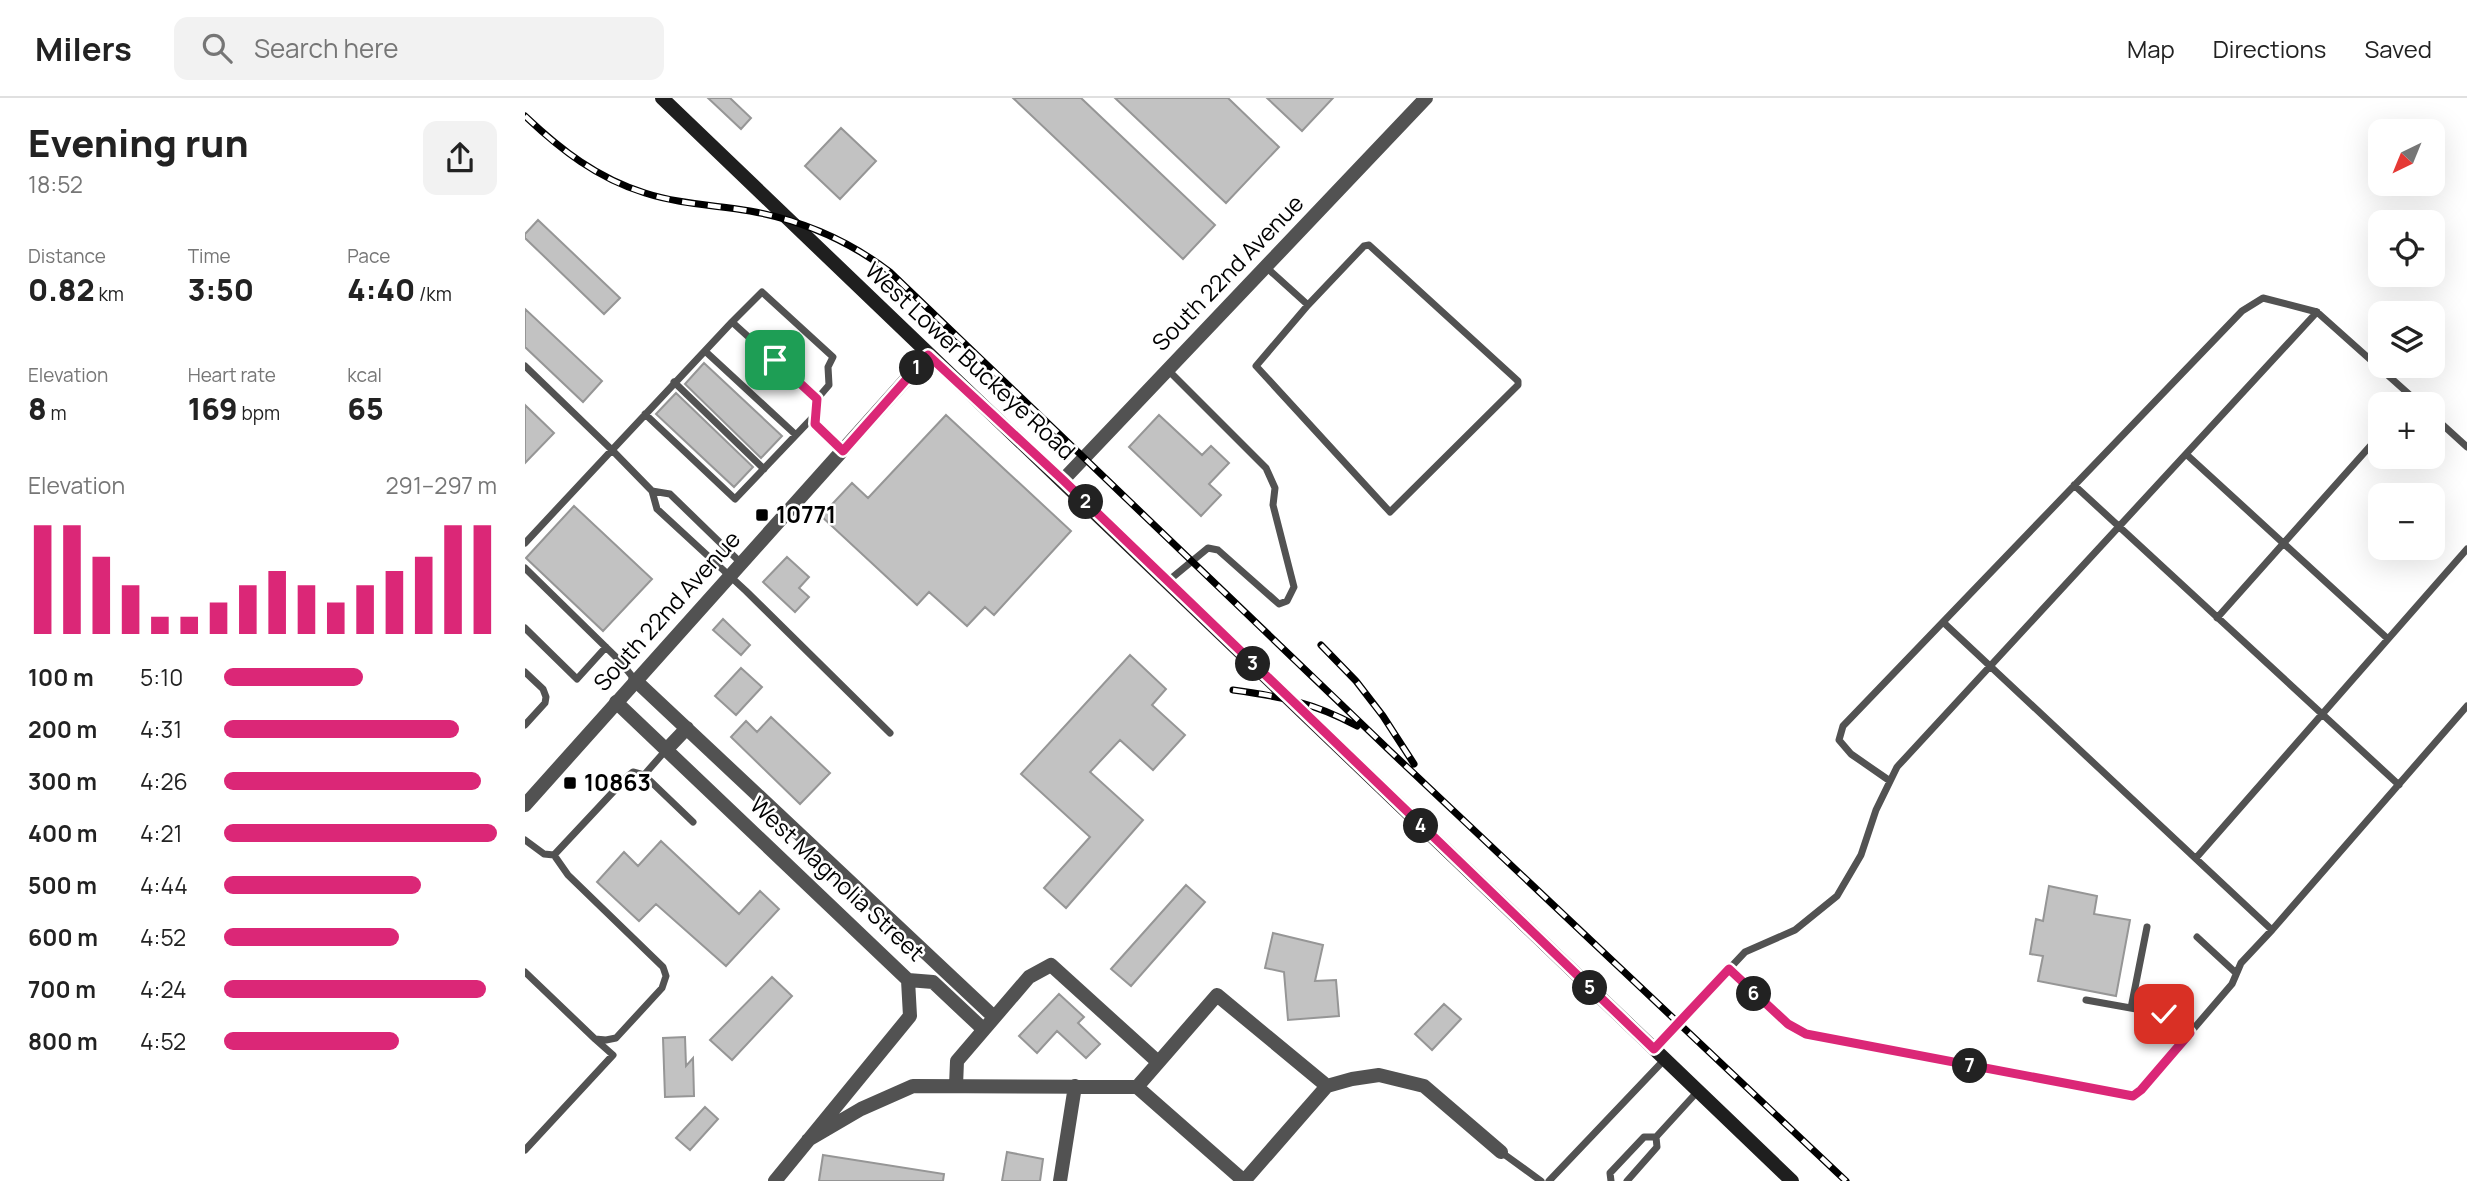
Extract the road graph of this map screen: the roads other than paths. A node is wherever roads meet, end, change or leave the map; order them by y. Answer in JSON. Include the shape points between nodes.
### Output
{"nodes":[{"id":1,"x":662,"y":98,"type":"edge"},
{"id":2,"x":1420,"y":100,"type":"edge"},
{"id":3,"x":1265,"y":267,"type":"junction"},
{"id":4,"x":1308,"y":305,"type":"junction"},
{"id":5,"x":2317,"y":312,"type":"junction"},
{"id":6,"x":732,"y":322,"type":"junction"},
{"id":7,"x":705,"y":351,"type":"junction"},
{"id":8,"x":928,"y":355,"type":"junction"},
{"id":9,"x":525,"y":366,"type":"edge"},
{"id":10,"x":1168,"y":370,"type":"junction"},
{"id":11,"x":674,"y":382,"type":"junction"},
{"id":12,"x":2401,"y":392,"type":"edge"},
{"id":13,"x":817,"y":399,"type":"junction"},
{"id":14,"x":645,"y":414,"type":"junction"},
{"id":15,"x":815,"y":415,"type":"junction"},
{"id":16,"x":2445,"y":427,"type":"edge"},
{"id":17,"x":796,"y":435,"type":"junction"},
{"id":18,"x":2467,"y":447,"type":"edge"},
{"id":19,"x":2368,"y":448,"type":"edge"},
{"id":20,"x":612,"y":450,"type":"junction"},
{"id":21,"x":843,"y":451,"type":"junction"},
{"id":22,"x":2186,"y":454,"type":"junction"},
{"id":23,"x":764,"y":469,"type":"junction"},
{"id":24,"x":1063,"y":480,"type":"junction"},
{"id":25,"x":2074,"y":485,"type":"junction"},
{"id":26,"x":652,"y":491,"type":"junction"},
{"id":27,"x":2119,"y":528,"type":"junction"},
{"id":28,"x":525,"y":543,"type":"edge"},
{"id":29,"x":2283,"y":544,"type":"junction"},
{"id":30,"x":2467,"y":549,"type":"edge"},
{"id":31,"x":741,"y":563,"type":"junction"},
{"id":32,"x":525,"y":568,"type":"edge"},
{"id":33,"x":728,"y":577,"type":"junction"},
{"id":34,"x":1168,"y":581,"type":"junction"},
{"id":35,"x":2217,"y":618,"type":"junction"},
{"id":36,"x":1943,"y":622,"type":"junction"},
{"id":37,"x":525,"y":628,"type":"edge"},
{"id":38,"x":2388,"y":639,"type":"junction"},
{"id":39,"x":606,"y":647,"type":"junction"},
{"id":40,"x":1991,"y":667,"type":"junction"},
{"id":41,"x":525,"y":672,"type":"edge"},
{"id":42,"x":635,"y":680,"type":"junction"},
{"id":43,"x":616,"y":702,"type":"junction"},
{"id":44,"x":2467,"y":706,"type":"edge"},
{"id":45,"x":2322,"y":714,"type":"junction"},
{"id":46,"x":525,"y":725,"type":"edge"},
{"id":47,"x":687,"y":728,"type":"junction"},
{"id":48,"x":890,"y":733,"type":"dead end"},
{"id":49,"x":666,"y":750,"type":"junction"},
{"id":50,"x":644,"y":775,"type":"junction"},
{"id":51,"x":1890,"y":781,"type":"junction"},
{"id":52,"x":2399,"y":785,"type":"junction"},
{"id":53,"x":526,"y":802,"type":"edge"},
{"id":54,"x":693,"y":822,"type":"dead end"},
{"id":55,"x":525,"y":840,"type":"edge"},
{"id":56,"x":554,"y":855,"type":"junction"},
{"id":57,"x":2196,"y":858,"type":"junction"},
{"id":58,"x":2147,"y":927,"type":"dead end"},
{"id":59,"x":2272,"y":930,"type":"junction"},
{"id":60,"x":2197,"y":937,"type":"dead end"},
{"id":61,"x":1729,"y":969,"type":"junction"},
{"id":62,"x":525,"y":972,"type":"edge"},
{"id":63,"x":2237,"y":973,"type":"junction"},
{"id":64,"x":908,"y":980,"type":"junction"},
{"id":65,"x":2086,"y":1000,"type":"dead end"},
{"id":66,"x":2131,"y":1008,"type":"junction"},
{"id":67,"x":994,"y":1017,"type":"junction"},
{"id":68,"x":983,"y":1029,"type":"junction"},
{"id":69,"x":2190,"y":1033,"type":"junction"},
{"id":70,"x":595,"y":1039,"type":"junction"},
{"id":71,"x":1659,"y":1054,"type":"junction"},
{"id":72,"x":1159,"y":1062,"type":"junction"},
{"id":73,"x":956,"y":1086,"type":"junction"},
{"id":74,"x":1075,"y":1086,"type":"junction"},
{"id":75,"x":1327,"y":1086,"type":"junction"},
{"id":76,"x":1137,"y":1087,"type":"junction"},
{"id":77,"x":1698,"y":1091,"type":"junction"},
{"id":78,"x":1656,"y":1138,"type":"junction"},
{"id":79,"x":808,"y":1140,"type":"junction"},
{"id":80,"x":525,"y":1150,"type":"edge"},
{"id":81,"x":1501,"y":1152,"type":"joint"},
{"id":82,"x":775,"y":1181,"type":"edge"},
{"id":83,"x":1060,"y":1181,"type":"edge"},
{"id":84,"x":1244,"y":1181,"type":"edge"},
{"id":85,"x":1541,"y":1181,"type":"edge"},
{"id":86,"x":1549,"y":1181,"type":"edge"},
{"id":87,"x":1611,"y":1181,"type":"edge"},
{"id":88,"x":1627,"y":1181,"type":"edge"},
{"id":89,"x":1793,"y":1181,"type":"edge"}],
"edges":[{"from":1,"to":8,"type":"main road","name":"West Lower Buckeye Road"},
{"from":2,"to":3,"type":"street","name":"South 22nd Avenue"},
{"from":3,"to":4,"type":"lane"},
{"from":3,"to":10,"type":"street","name":"South 22nd Avenue"},
{"from":4,"to":4,"type":"lane","via":[[1369,244],[1518,383],[1390,512],[1256,366]]},
{"from":5,"to":12,"type":"lane"},
{"from":5,"to":22,"type":"lane"},
{"from":5,"to":25,"type":"lane","via":[[2263,298],[2242,311]]},
{"from":6,"to":7,"type":"lane"},
{"from":6,"to":13,"type":"lane"},
{"from":6,"to":13,"type":"lane","via":[[762,292],[833,357],[828,367],[829,385]]},
{"from":7,"to":11,"type":"lane"},
{"from":7,"to":17,"type":"lane"},
{"from":8,"to":21,"type":"street","name":"South 22nd Avenue"},
{"from":8,"to":24,"type":"main road","name":"West Lower Buckeye Road"},
{"from":9,"to":20,"type":"lane"},
{"from":10,"to":24,"type":"street","name":"South 22nd Avenue"},
{"from":10,"to":34,"type":"lane","via":[[1266,468],[1275,488],[1273,505],[1294,587],[1287,601],[1279,604],[1219,550],[1208,548]]},
{"from":11,"to":14,"type":"lane"},
{"from":11,"to":23,"type":"lane"},
{"from":13,"to":15,"type":"lane"},
{"from":14,"to":20,"type":"lane"},
{"from":14,"to":23,"type":"lane","via":[[735,499]]},
{"from":15,"to":17,"type":"lane"},
{"from":15,"to":21,"type":"lane","via":[[818,428]]},
{"from":16,"to":18,"type":"lane"},
{"from":17,"to":23,"type":"lane"},
{"from":19,"to":29,"type":"lane"},
{"from":20,"to":26,"type":"lane"},
{"from":20,"to":28,"type":"lane"},
{"from":21,"to":31,"type":"street","name":"South 22nd Avenue"},
{"from":22,"to":27,"type":"lane"},
{"from":22,"to":29,"type":"lane"},
{"from":24,"to":34,"type":"main road","name":"West Lower Buckeye Road"},
{"from":25,"to":27,"type":"lane"},
{"from":25,"to":36,"type":"lane"},
{"from":26,"to":31,"type":"lane","via":[[670,494]]},
{"from":26,"to":33,"type":"lane","via":[[657,509]]},
{"from":27,"to":35,"type":"lane"},
{"from":27,"to":40,"type":"lane"},
{"from":29,"to":35,"type":"lane"},
{"from":29,"to":38,"type":"lane"},
{"from":30,"to":38,"type":"lane"},
{"from":31,"to":33,"type":"street","name":"South 22nd Avenue"},
{"from":32,"to":39,"type":"lane"},
{"from":33,"to":42,"type":"street","name":"South 22nd Avenue"},
{"from":33,"to":48,"type":"lane"},
{"from":34,"to":71,"type":"main road","name":"West Lower Buckeye Road"},
{"from":35,"to":45,"type":"lane"},
{"from":36,"to":40,"type":"lane"},
{"from":36,"to":51,"type":"lane","via":[[1843,726],[1839,740]]},
{"from":37,"to":39,"type":"lane","via":[[577,679]]},
{"from":38,"to":45,"type":"lane"},
{"from":39,"to":42,"type":"lane"},
{"from":40,"to":51,"type":"lane","via":[[1897,767]]},
{"from":40,"to":57,"type":"lane"},
{"from":41,"to":46,"type":"lane","via":[[547,697]]},
{"from":42,"to":43,"type":"street","name":"South 22nd Avenue"},
{"from":42,"to":47,"type":"street","name":"West Magnolia Street"},
{"from":43,"to":49,"type":"street","name":"West Magnolia Street"},
{"from":43,"to":53,"type":"street","name":"South 22nd Avenue"},
{"from":44,"to":52,"type":"lane"},
{"from":45,"to":52,"type":"lane"},
{"from":45,"to":57,"type":"lane"},
{"from":47,"to":49,"type":"street"},
{"from":47,"to":67,"type":"street","name":"West Magnolia Street"},
{"from":49,"to":50,"type":"lane"},
{"from":49,"to":64,"type":"street","name":"West Magnolia Street"},
{"from":50,"to":54,"type":"lane"},
{"from":50,"to":56,"type":"lane","via":[[633,772],[628,776]]},
{"from":51,"to":61,"type":"lane","via":[[1861,855],[1837,896],[1795,930],[1745,952]]},
{"from":52,"to":59,"type":"lane"},
{"from":55,"to":56,"type":"lane","via":[[544,854]]},
{"from":56,"to":70,"type":"lane","via":[[568,875],[663,967],[666,976],[662,988],[616,1038]]},
{"from":57,"to":59,"type":"lane"},
{"from":58,"to":66,"type":"lane"},
{"from":59,"to":63,"type":"lane"},
{"from":60,"to":63,"type":"lane"},
{"from":61,"to":69,"type":"lane","via":[[1788,1024],[1806,1034],[2129,1096],[2141,1090]]},
{"from":61,"to":71,"type":"lane"},
{"from":62,"to":70,"type":"lane"},
{"from":63,"to":69,"type":"lane"},
{"from":64,"to":68,"type":"street","name":"West Magnolia Street","via":[[933,982]]},
{"from":64,"to":79,"type":"street","via":[[910,1016]]},
{"from":65,"to":66,"type":"lane"},
{"from":66,"to":69,"type":"lane","via":[[2172,1017]]},
{"from":67,"to":68,"type":"street"},
{"from":67,"to":72,"type":"street","via":[[1029,977],[1051,965]]},
{"from":68,"to":73,"type":"street","via":[[957,1061]]},
{"from":70,"to":80,"type":"lane","via":[[613,1055]]},
{"from":71,"to":77,"type":"main road","name":"West Lower Buckeye Road"},
{"from":71,"to":86,"type":"lane"},
{"from":72,"to":75,"type":"street","via":[[1217,995]]},
{"from":72,"to":76,"type":"street"},
{"from":73,"to":74,"type":"street"},
{"from":73,"to":79,"type":"street","via":[[913,1086],[861,1108]]},
{"from":74,"to":76,"type":"street"},
{"from":74,"to":83,"type":"street"},
{"from":75,"to":81,"type":"street","via":[[1379,1075],[1424,1086]]},
{"from":75,"to":84,"type":"street"},
{"from":76,"to":84,"type":"street"},
{"from":77,"to":78,"type":"lane"},
{"from":77,"to":89,"type":"main road","name":"West Lower Buckeye Road"},
{"from":78,"to":87,"type":"lane","via":[[1644,1137],[1611,1173]]},
{"from":78,"to":88,"type":"lane","via":[[1657,1147]]},
{"from":79,"to":82,"type":"street"},
{"from":81,"to":85,"type":"lane"}]}
